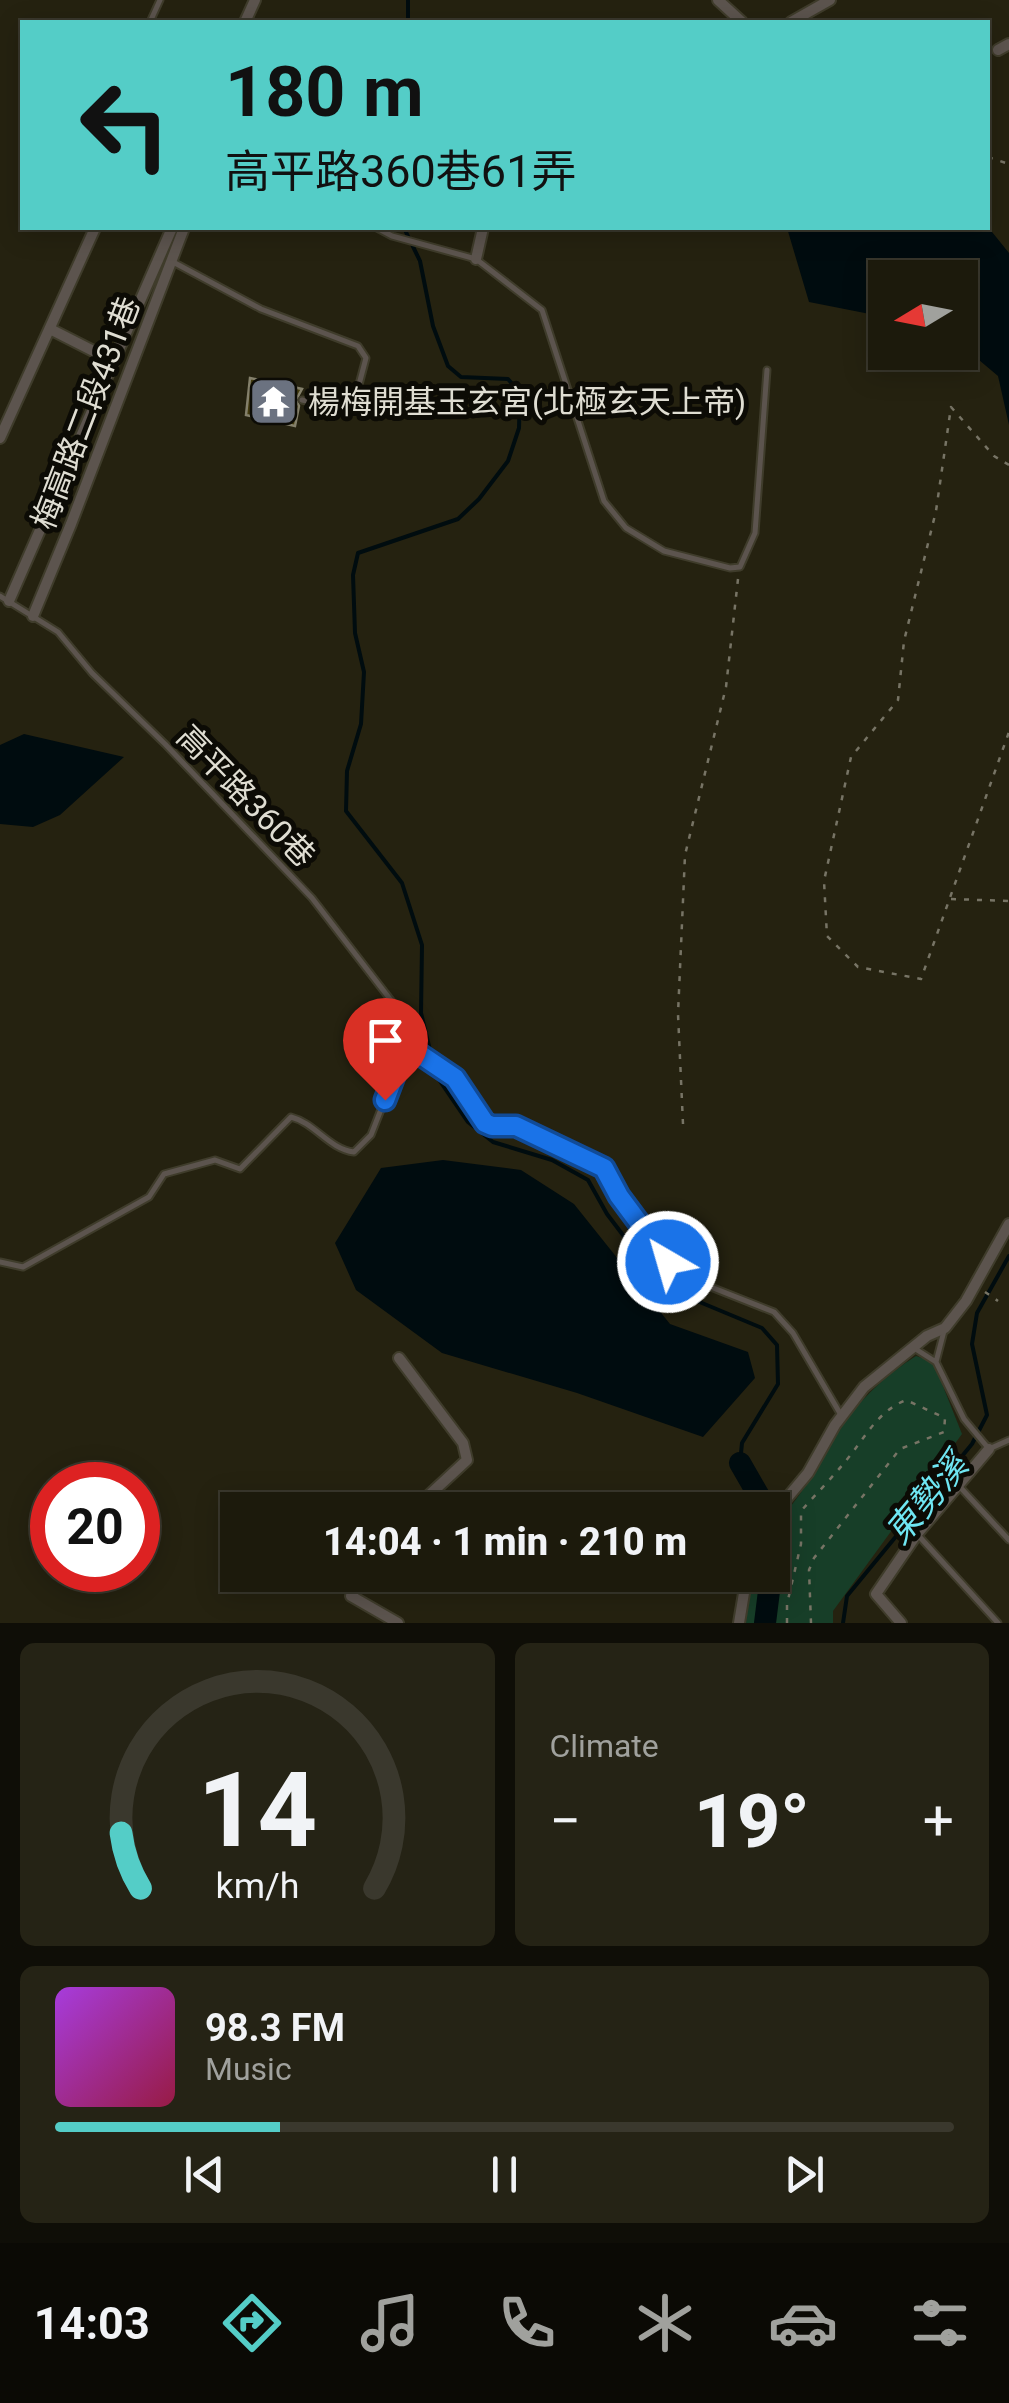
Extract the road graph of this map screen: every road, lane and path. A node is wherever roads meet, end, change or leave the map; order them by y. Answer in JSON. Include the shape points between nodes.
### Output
{"nodes":[{"id":1,"x":718,"y":0,"type":"edge"},
{"id":2,"x":830,"y":0,"type":"edge"},
{"id":3,"x":740,"y":20,"type":"edge"},
{"id":4,"x":795,"y":20,"type":"edge"},
{"id":5,"x":94,"y":230,"type":"edge"},
{"id":6,"x":171,"y":230,"type":"edge"},
{"id":7,"x":183,"y":230,"type":"edge"},
{"id":8,"x":383,"y":230,"type":"edge"},
{"id":9,"x":483,"y":230,"type":"edge"},
{"id":10,"x":476,"y":259,"type":"junction"},
{"id":11,"x":172,"y":262,"type":"junction"},
{"id":12,"x":50,"y":328,"type":"junction"},
{"id":13,"x":113,"y":361,"type":"junction"},
{"id":14,"x":766,"y":370,"type":"dead end"},
{"id":15,"x":302,"y":400,"type":"dead end"},
{"id":16,"x":0,"y":438,"type":"edge"},
{"id":17,"x":1009,"y":465,"type":"edge"},
{"id":18,"x":740,"y":567,"type":"junction"},
{"id":19,"x":5,"y":598,"type":"edge"},
{"id":20,"x":32,"y":616,"type":"junction"},
{"id":21,"x":1009,"y":732,"type":"edge"},
{"id":22,"x":948,"y":899,"type":"junction"},
{"id":23,"x":1009,"y":901,"type":"edge"},
{"id":24,"x":412,"y":1049,"type":"junction"},
{"id":25,"x":683,"y":1124,"type":"dead end"},
{"id":26,"x":1009,"y":1224,"type":"edge"},
{"id":27,"x":0,"y":1262,"type":"edge"},
{"id":28,"x":975,"y":1286,"type":"junction"},
{"id":29,"x":998,"y":1301,"type":"dead end"},
{"id":30,"x":945,"y":1328,"type":"junction"},
{"id":31,"x":914,"y":1348,"type":"junction"},
{"id":32,"x":398,"y":1358,"type":"dead end"},
{"id":33,"x":936,"y":1362,"type":"junction"},
{"id":34,"x":842,"y":1415,"type":"junction"},
{"id":35,"x":1009,"y":1440,"type":"edge"},
{"id":36,"x":989,"y":1449,"type":"junction"},
{"id":37,"x":958,"y":1485,"type":"junction"},
{"id":38,"x":432,"y":1492,"type":"edge"},
{"id":39,"x":790,"y":1496,"type":"edge"},
{"id":40,"x":918,"y":1534,"type":"junction"},
{"id":41,"x":1009,"y":1540,"type":"edge"},
{"id":42,"x":353,"y":1592,"type":"edge"},
{"id":43,"x":744,"y":1592,"type":"edge"},
{"id":44,"x":398,"y":1623,"type":"edge"},
{"id":45,"x":739,"y":1623,"type":"edge"},
{"id":46,"x":788,"y":1623,"type":"edge"},
{"id":47,"x":811,"y":1623,"type":"edge"},
{"id":48,"x":901,"y":1623,"type":"edge"},
{"id":49,"x":998,"y":1623,"type":"edge"}],
"edges":[{"from":1,"to":3,"type":"street"},
{"from":2,"to":4,"type":"street"},
{"from":5,"to":12,"type":"street"},
{"from":6,"to":13,"type":"street","name":"梅高路二段431巷"},
{"from":7,"to":11,"type":"street","name":"梅高路二段431巷"},
{"from":8,"to":10,"type":"lane"},
{"from":9,"to":10,"type":"street"},
{"from":10,"to":18,"type":"lane","via":[[542,310],[604,501],[626,528],[664,551]]},
{"from":11,"to":15,"type":"lane","via":[[261,308],[358,346],[366,358],[352,411]]},
{"from":11,"to":20,"type":"street","name":"梅高路二段431巷"},
{"from":12,"to":13,"type":"street"},
{"from":12,"to":16,"type":"street"},
{"from":13,"to":19,"type":"street","name":"梅高路二段431巷"},
{"from":14,"to":18,"type":"lane","via":[[755,534]]},
{"from":17,"to":22,"type":"path","via":[[951,407],[898,700],[851,757],[824,881],[827,936],[858,967],[921,979]]},
{"from":18,"to":25,"type":"path","via":[[726,687],[684,855],[678,1014]]},
{"from":19,"to":20,"type":"lane","name":"高平路360巷"},
{"from":20,"to":24,"type":"lane","name":"高平路360巷","via":[[58,632],[312,898],[407,1020]]},
{"from":21,"to":22,"type":"path"},
{"from":22,"to":23,"type":"path"},
{"from":24,"to":27,"type":"lane","via":[[398,1066],[371,1135],[354,1152],[291,1118],[240,1169],[215,1160],[164,1174],[149,1197],[23,1268]]},
{"from":24,"to":34,"type":"lane","via":[[451,1074],[485,1123],[516,1126],[604,1168],[638,1226],[683,1276],[774,1312]]},
{"from":26,"to":28,"type":"street"},
{"from":28,"to":29,"type":"path"},
{"from":28,"to":30,"type":"street"},
{"from":30,"to":31,"type":"street"},
{"from":30,"to":33,"type":"lane"},
{"from":31,"to":33,"type":"lane"},
{"from":31,"to":34,"type":"street","via":[[864,1387]]},
{"from":32,"to":38,"type":"street","via":[[463,1444],[466,1460]]},
{"from":33,"to":36,"type":"lane","via":[[964,1419]]},
{"from":34,"to":39,"type":"street"},
{"from":35,"to":36,"type":"lane"},
{"from":36,"to":37,"type":"street"},
{"from":37,"to":40,"type":"street"},
{"from":37,"to":41,"type":"lane"},
{"from":40,"to":48,"type":"street","via":[[876,1594]]},
{"from":40,"to":49,"type":"lane"},
{"from":42,"to":44,"type":"street"},
{"from":43,"to":45,"type":"street"},
{"from":46,"to":47,"type":"path","via":[[801,1511],[896,1404],[906,1400],[945,1418],[944,1432],[900,1449],[814,1558]]}]}
